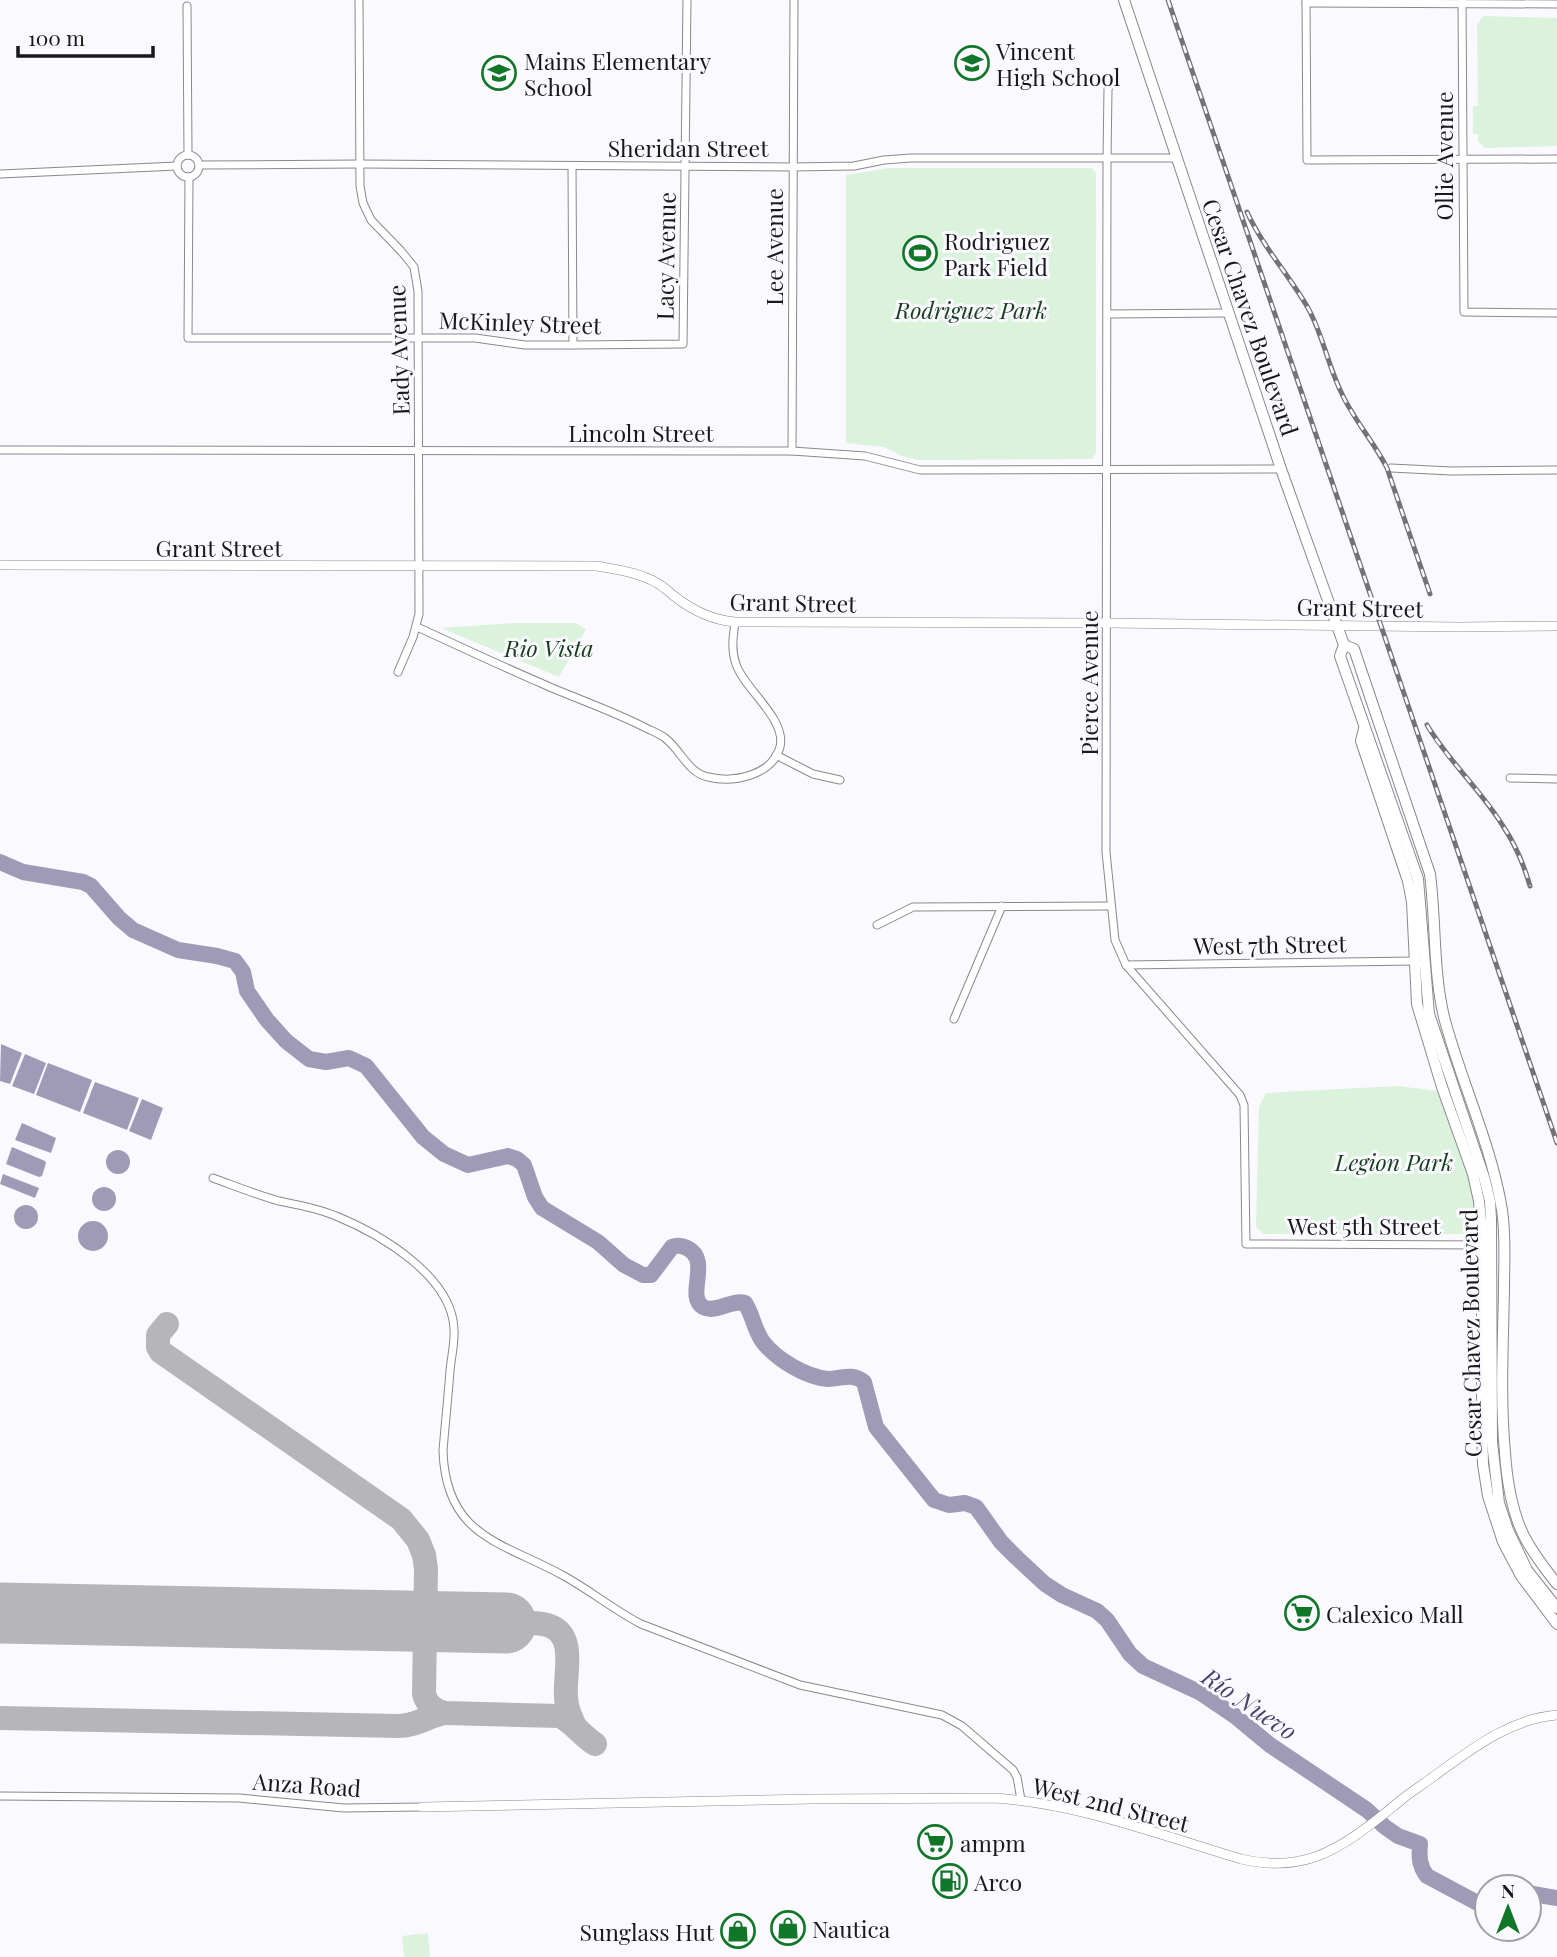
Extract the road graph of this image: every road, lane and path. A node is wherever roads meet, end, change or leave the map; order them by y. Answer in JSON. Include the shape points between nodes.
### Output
{"nodes":[{"id":1,"x":359,"y":0,"type":"edge"},
{"id":2,"x":687,"y":0,"type":"edge"},
{"id":3,"x":794,"y":0,"type":"edge"},
{"id":4,"x":1124,"y":0,"type":"edge"},
{"id":5,"x":1306,"y":1,"type":"edge"},
{"id":6,"x":1462,"y":2,"type":"edge"},
{"id":7,"x":1557,"y":4,"type":"edge"},
{"id":8,"x":187,"y":6,"type":"dead end"},
{"id":9,"x":1114,"y":78,"type":"dead end"},
{"id":10,"x":188,"y":155,"type":"junction"},
{"id":11,"x":1107,"y":158,"type":"junction"},
{"id":12,"x":1175,"y":158,"type":"junction"},
{"id":13,"x":1462,"y":159,"type":"junction"},
{"id":14,"x":1557,"y":159,"type":"edge"},
{"id":15,"x":360,"y":164,"type":"junction"},
{"id":16,"x":200,"y":165,"type":"junction"},
{"id":17,"x":177,"y":166,"type":"junction"},
{"id":18,"x":572,"y":166,"type":"junction"},
{"id":19,"x":685,"y":167,"type":"junction"},
{"id":20,"x":793,"y":167,"type":"junction"},
{"id":21,"x":0,"y":174,"type":"edge"},
{"id":22,"x":189,"y":177,"type":"junction"},
{"id":23,"x":1227,"y":313,"type":"junction"},
{"id":24,"x":1557,"y":313,"type":"edge"},
{"id":25,"x":1108,"y":314,"type":"junction"},
{"id":26,"x":419,"y":338,"type":"junction"},
{"id":27,"x":683,"y":344,"type":"joint"},
{"id":28,"x":573,"y":345,"type":"junction"},
{"id":29,"x":0,"y":450,"type":"edge"},
{"id":30,"x":420,"y":451,"type":"junction"},
{"id":31,"x":792,"y":451,"type":"junction"},
{"id":32,"x":1391,"y":468,"type":"dead end"},
{"id":33,"x":1281,"y":469,"type":"junction"},
{"id":34,"x":1106,"y":470,"type":"junction"},
{"id":35,"x":1557,"y":470,"type":"edge"},
{"id":36,"x":0,"y":565,"type":"edge"},
{"id":37,"x":420,"y":566,"type":"junction"},
{"id":38,"x":735,"y":622,"type":"junction"},
{"id":39,"x":1107,"y":623,"type":"junction"},
{"id":40,"x":1335,"y":626,"type":"junction"},
{"id":41,"x":1557,"y":626,"type":"edge"},
{"id":42,"x":417,"y":627,"type":"junction"},
{"id":43,"x":1344,"y":646,"type":"junction"},
{"id":44,"x":398,"y":672,"type":"dead end"},
{"id":45,"x":1364,"y":726,"type":"junction"},
{"id":46,"x":776,"y":755,"type":"junction"},
{"id":47,"x":1510,"y":778,"type":"dead end"},
{"id":48,"x":1557,"y":779,"type":"edge"},
{"id":49,"x":840,"y":780,"type":"dead end"},
{"id":50,"x":1002,"y":906,"type":"junction"},
{"id":51,"x":1111,"y":906,"type":"junction"},
{"id":52,"x":877,"y":925,"type":"dead end"},
{"id":53,"x":1415,"y":961,"type":"junction"},
{"id":54,"x":1126,"y":965,"type":"junction"},
{"id":55,"x":954,"y":1018,"type":"dead end"},
{"id":56,"x":213,"y":1178,"type":"dead end"},
{"id":57,"x":1246,"y":1244,"type":"joint"},
{"id":58,"x":1483,"y":1245,"type":"junction"},
{"id":59,"x":1557,"y":1584,"type":"edge"},
{"id":60,"x":1557,"y":1608,"type":"edge"},
{"id":61,"x":1557,"y":1625,"type":"edge"},
{"id":62,"x":1557,"y":1715,"type":"edge"},
{"id":63,"x":0,"y":1796,"type":"edge"},
{"id":64,"x":1021,"y":1800,"type":"junction"},
{"id":65,"x":610,"y":1803,"type":"joint"},
{"id":66,"x":422,"y":1807,"type":"joint"}],
"edges":[{"from":1,"to":15,"type":"street","name":"Eady Avenue"},
{"from":2,"to":19,"type":"street","name":"Lacy Avenue"},
{"from":3,"to":20,"type":"street","name":"Lee Avenue"},
{"from":4,"to":12,"type":"main road","name":"Cesar Chavez Boulevard"},
{"from":5,"to":6,"type":"street"},
{"from":5,"to":13,"type":"street","via":[[1307,160]]},
{"from":6,"to":7,"type":"street"},
{"from":6,"to":13,"type":"street","name":"Ollie Avenue"},
{"from":8,"to":10,"type":"street"},
{"from":9,"to":11,"type":"street","name":"Pierce Avenue","via":[[1108,89]]},
{"from":10,"to":16,"type":"street"},
{"from":10,"to":17,"type":"street","via":[[180,158]]},
{"from":11,"to":12,"type":"street","name":"Sheridan Street"},
{"from":11,"to":20,"type":"street","name":"Sheridan Street","via":[[911,158],[854,166]]},
{"from":11,"to":25,"type":"street","name":"Pierce Avenue"},
{"from":12,"to":23,"type":"main road","name":"Cesar Chavez Boulevard"},
{"from":13,"to":14,"type":"street"},
{"from":13,"to":24,"type":"street","name":"Ollie Avenue","via":[[1464,312]]},
{"from":15,"to":16,"type":"street","name":"Sheridan Street"},
{"from":15,"to":18,"type":"street","name":"Sheridan Street"},
{"from":15,"to":26,"type":"street","name":"Eady Avenue","via":[[363,203],[371,220],[414,267]]},
{"from":16,"to":22,"type":"street","via":[[197,174]]},
{"from":17,"to":21,"type":"street"},
{"from":17,"to":22,"type":"street","via":[[180,174]]},
{"from":18,"to":19,"type":"street","name":"Sheridan Street"},
{"from":18,"to":28,"type":"street"},
{"from":19,"to":20,"type":"street","name":"Sheridan Street"},
{"from":19,"to":27,"type":"street","name":"Lacy Avenue"},
{"from":20,"to":31,"type":"street","name":"Lee Avenue"},
{"from":22,"to":26,"type":"street","name":"McKinley Street","via":[[188,338]]},
{"from":23,"to":25,"type":"street"},
{"from":23,"to":33,"type":"main road","name":"Cesar Chavez Boulevard"},
{"from":25,"to":34,"type":"street","name":"Pierce Avenue"},
{"from":26,"to":28,"type":"street","name":"McKinley Street"},
{"from":26,"to":30,"type":"street","name":"Eady Avenue"},
{"from":27,"to":28,"type":"street","name":"McKinley Street"},
{"from":29,"to":30,"type":"street","name":"Lincoln Street"},
{"from":30,"to":31,"type":"street","name":"Lincoln Street"},
{"from":30,"to":37,"type":"street","name":"Eady Avenue"},
{"from":31,"to":34,"type":"street","name":"Lincoln Street","via":[[865,456],[920,470]]},
{"from":32,"to":35,"type":"street"},
{"from":33,"to":34,"type":"street","name":"Lincoln Street"},
{"from":33,"to":40,"type":"main road","name":"Cesar Chavez Boulevard"},
{"from":34,"to":39,"type":"street","name":"Pierce Avenue"},
{"from":36,"to":37,"type":"street","name":"Grant Street"},
{"from":37,"to":38,"type":"street","name":"Grant Street","via":[[597,566],[630,572],[657,583],[703,615]]},
{"from":37,"to":42,"type":"street","name":"Eady Avenue"},
{"from":38,"to":39,"type":"street","name":"Grant Street"},
{"from":38,"to":46,"type":"street","via":[[732,650],[736,666],[778,730]]},
{"from":39,"to":40,"type":"street","name":"Grant Street"},
{"from":39,"to":51,"type":"street","name":"Pierce Avenue","via":[[1106,852]]},
{"from":40,"to":41,"type":"street","name":"Grant Street"},
{"from":40,"to":43,"type":"main road","name":"Cesar Chavez Boulevard"},
{"from":42,"to":44,"type":"street","name":"Eady Avenue"},
{"from":42,"to":46,"type":"street","via":[[644,726],[666,739],[704,776],[741,778],[758,772]]},
{"from":43,"to":45,"type":"main road","name":"Cesar Chavez Boulevard","via":[[1340,656]]},
{"from":43,"to":59,"type":"main road","name":"Cesar Chavez Boulevard","via":[[1354,649],[1430,874],[1442,1006],[1491,1158],[1504,1225],[1502,1419],[1507,1478],[1524,1536]]},
{"from":45,"to":53,"type":"main road","via":[[1362,741],[1411,892]]},
{"from":45,"to":60,"type":"main road","name":"Cesar Chavez Boulevard","via":[[1418,879],[1429,1014],[1490,1201],[1492,1442],[1499,1503],[1527,1570]]},
{"from":46,"to":49,"type":"street","via":[[813,774]]},
{"from":47,"to":48,"type":"street"},
{"from":50,"to":51,"type":"street"},
{"from":50,"to":52,"type":"street","via":[[913,906]]},
{"from":50,"to":55,"type":"street"},
{"from":51,"to":54,"type":"street","name":"Pierce Avenue","via":[[1115,940]]},
{"from":53,"to":54,"type":"street","name":"West 7th Street"},
{"from":53,"to":58,"type":"main road","via":[[1417,1004],[1473,1174]]},
{"from":54,"to":57,"type":"street","name":"Pierce Avenue","via":[[1240,1095],[1244,1105]]},
{"from":56,"to":64,"type":"street","via":[[337,1216],[387,1242],[443,1292],[454,1329],[444,1439],[447,1486],[479,1533],[562,1575],[641,1624],[800,1685],[955,1721],[1013,1770]]},
{"from":57,"to":58,"type":"street","name":"West 5th Street"},
{"from":58,"to":61,"type":"main road","via":[[1482,1426],[1488,1496],[1515,1566]]},
{"from":62,"to":64,"type":"street","name":"West 2nd Street","via":[[1499,1732],[1360,1832],[1315,1857],[1295,1862],[1241,1859],[1089,1813]]},
{"from":63,"to":66,"type":"street","name":"Anza Road","via":[[239,1798],[344,1808]]},
{"from":64,"to":65,"type":"street","name":"West 2nd Street"},
{"from":65,"to":66,"type":"street","name":"Anza Road"}]}
